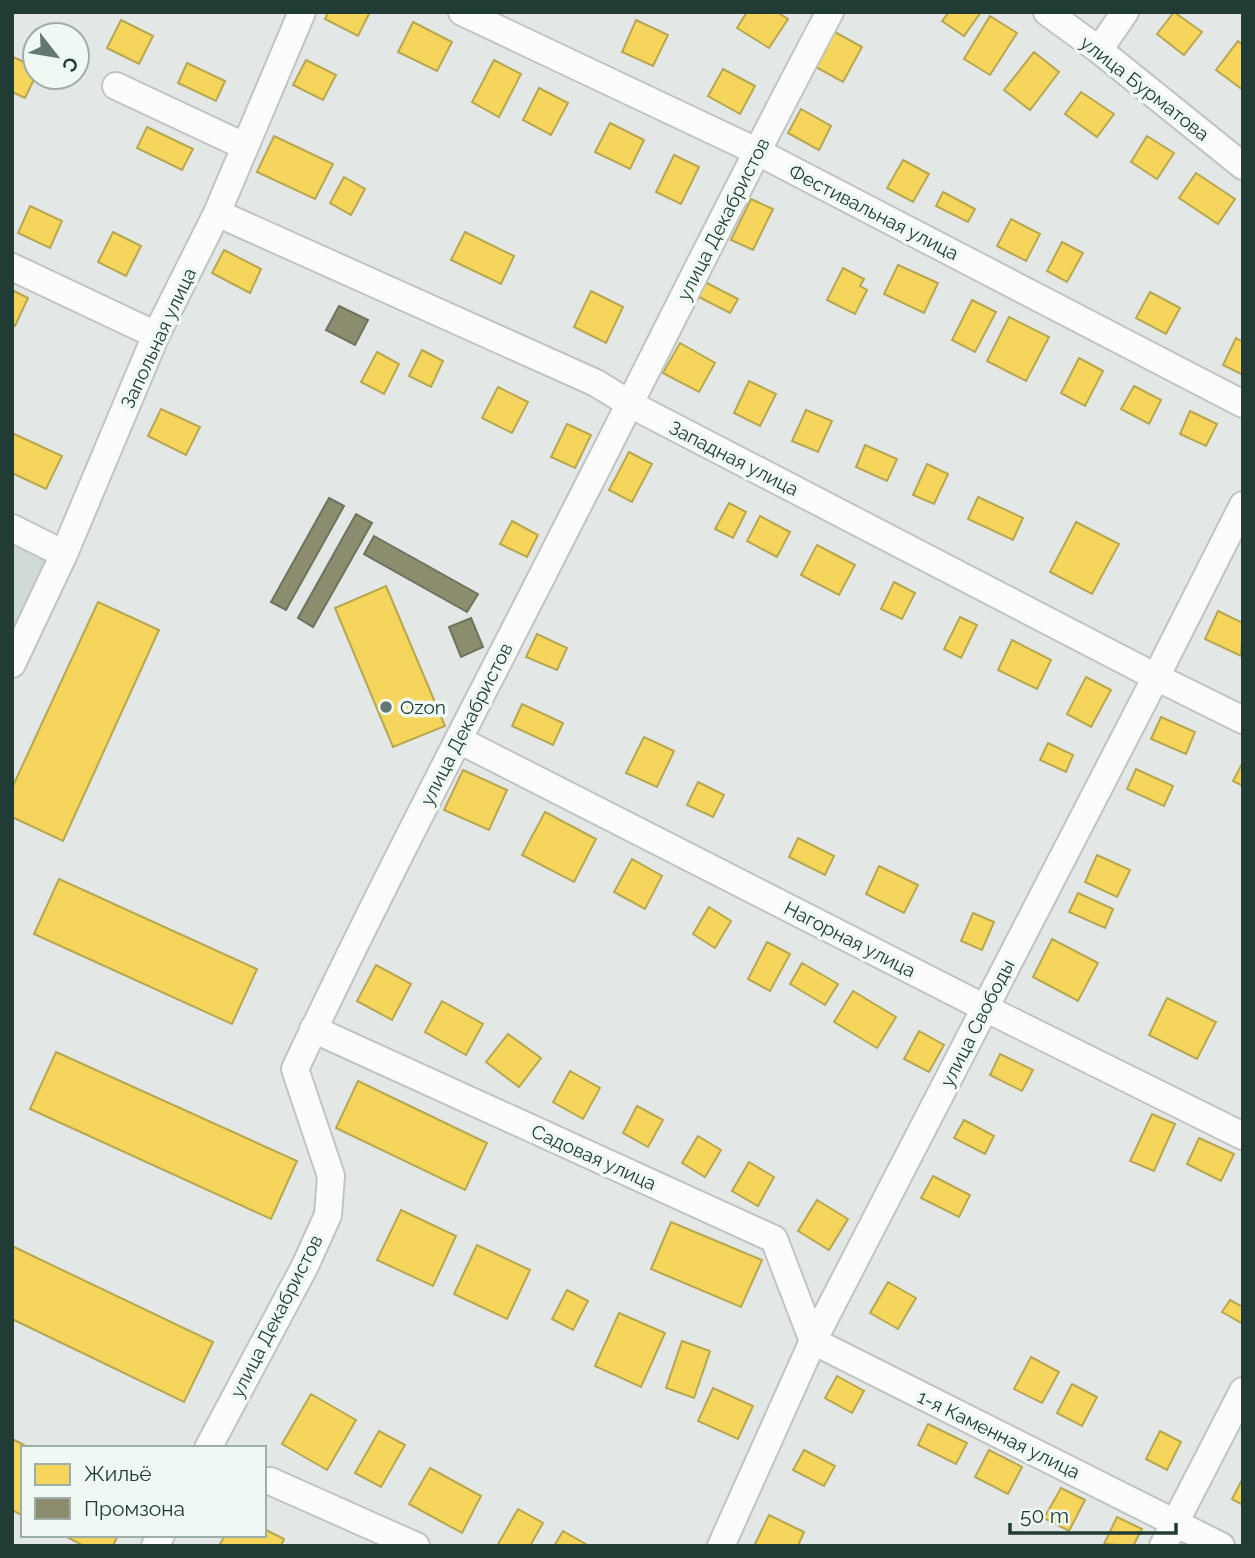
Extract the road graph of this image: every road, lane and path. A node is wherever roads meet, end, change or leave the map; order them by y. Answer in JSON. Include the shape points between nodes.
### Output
{"nodes":[{"id":1,"x":302,"y":12,"type":"edge"},
{"id":2,"x":462,"y":12,"type":"edge"},
{"id":3,"x":830,"y":12,"type":"edge"},
{"id":4,"x":1047,"y":12,"type":"edge"},
{"id":5,"x":1125,"y":12,"type":"edge"},
{"id":6,"x":1099,"y":50,"type":"junction"},
{"id":7,"x":116,"y":86,"type":"dead end"},
{"id":8,"x":244,"y":146,"type":"junction"},
{"id":9,"x":756,"y":151,"type":"junction"},
{"id":10,"x":1243,"y":166,"type":"edge"},
{"id":11,"x":217,"y":213,"type":"junction"},
{"id":12,"x":12,"y":267,"type":"edge"},
{"id":13,"x":156,"y":335,"type":"junction"},
{"id":14,"x":630,"y":404,"type":"junction"},
{"id":15,"x":1243,"y":404,"type":"edge"},
{"id":16,"x":1243,"y":505,"type":"edge"},
{"id":17,"x":12,"y":528,"type":"edge"},
{"id":18,"x":64,"y":554,"type":"junction"},
{"id":19,"x":12,"y":664,"type":"edge"},
{"id":20,"x":1156,"y":677,"type":"junction"},
{"id":21,"x":1243,"y":720,"type":"edge"},
{"id":22,"x":459,"y":740,"type":"junction"},
{"id":23,"x":985,"y":1008,"type":"junction"},
{"id":24,"x":313,"y":1029,"type":"junction"},
{"id":25,"x":1243,"y":1136,"type":"edge"},
{"id":26,"x":813,"y":1341,"type":"junction"},
{"id":27,"x":1243,"y":1391,"type":"edge"},
{"id":28,"x":209,"y":1446,"type":"edge"},
{"id":29,"x":266,"y":1481,"type":"edge"},
{"id":30,"x":1175,"y":1521,"type":"junction"},
{"id":31,"x":416,"y":1546,"type":"edge"},
{"id":32,"x":721,"y":1546,"type":"edge"},
{"id":33,"x":1163,"y":1546,"type":"edge"},
{"id":34,"x":1221,"y":1546,"type":"edge"}],
"edges":[{"from":1,"to":8,"type":"street","name":"Запольная улица"},
{"from":2,"to":9,"type":"street","name":"Фестивальная улица"},
{"from":3,"to":9,"type":"street","name":"улица Декабристов"},
{"from":4,"to":6,"type":"street","name":"улица Бурматова"},
{"from":5,"to":6,"type":"street"},
{"from":6,"to":10,"type":"street","name":"улица Бурматова"},
{"from":7,"to":8,"type":"street"},
{"from":8,"to":11,"type":"street","name":"Запольная улица"},
{"from":9,"to":14,"type":"street","name":"улица Декабристов"},
{"from":9,"to":15,"type":"street","name":"Фестивальная улица"},
{"from":11,"to":13,"type":"street","name":"Запольная улица"},
{"from":11,"to":14,"type":"street","name":"Западная улица","via":[[596,383]]},
{"from":12,"to":13,"type":"street"},
{"from":13,"to":18,"type":"street","name":"Запольная улица"},
{"from":14,"to":20,"type":"street","name":"Западная улица"},
{"from":14,"to":22,"type":"street","name":"улица Декабристов"},
{"from":16,"to":20,"type":"street","name":"улица Свободы"},
{"from":17,"to":18,"type":"street"},
{"from":18,"to":19,"type":"street","name":"Запольная улица"},
{"from":20,"to":21,"type":"street","name":"Западная улица"},
{"from":20,"to":23,"type":"street","name":"улица Свободы"},
{"from":22,"to":23,"type":"street","name":"Нагорная улица"},
{"from":22,"to":24,"type":"street","name":"улица Декабристов"},
{"from":23,"to":25,"type":"street","name":"Нагорная улица"},
{"from":23,"to":26,"type":"street","name":"улица Свободы"},
{"from":24,"to":26,"type":"street","name":"Садовая улица","via":[[774,1239]]},
{"from":24,"to":28,"type":"street","name":"улица Декабристов","via":[[295,1069],[331,1176],[328,1215]]},
{"from":26,"to":30,"type":"street","name":"1-я Каменная улица"},
{"from":26,"to":32,"type":"street","name":"улица Свободы"},
{"from":27,"to":30,"type":"street"},
{"from":29,"to":31,"type":"street"},
{"from":30,"to":33,"type":"street"},
{"from":30,"to":34,"type":"street","name":"1-я Каменная улица"}]}
